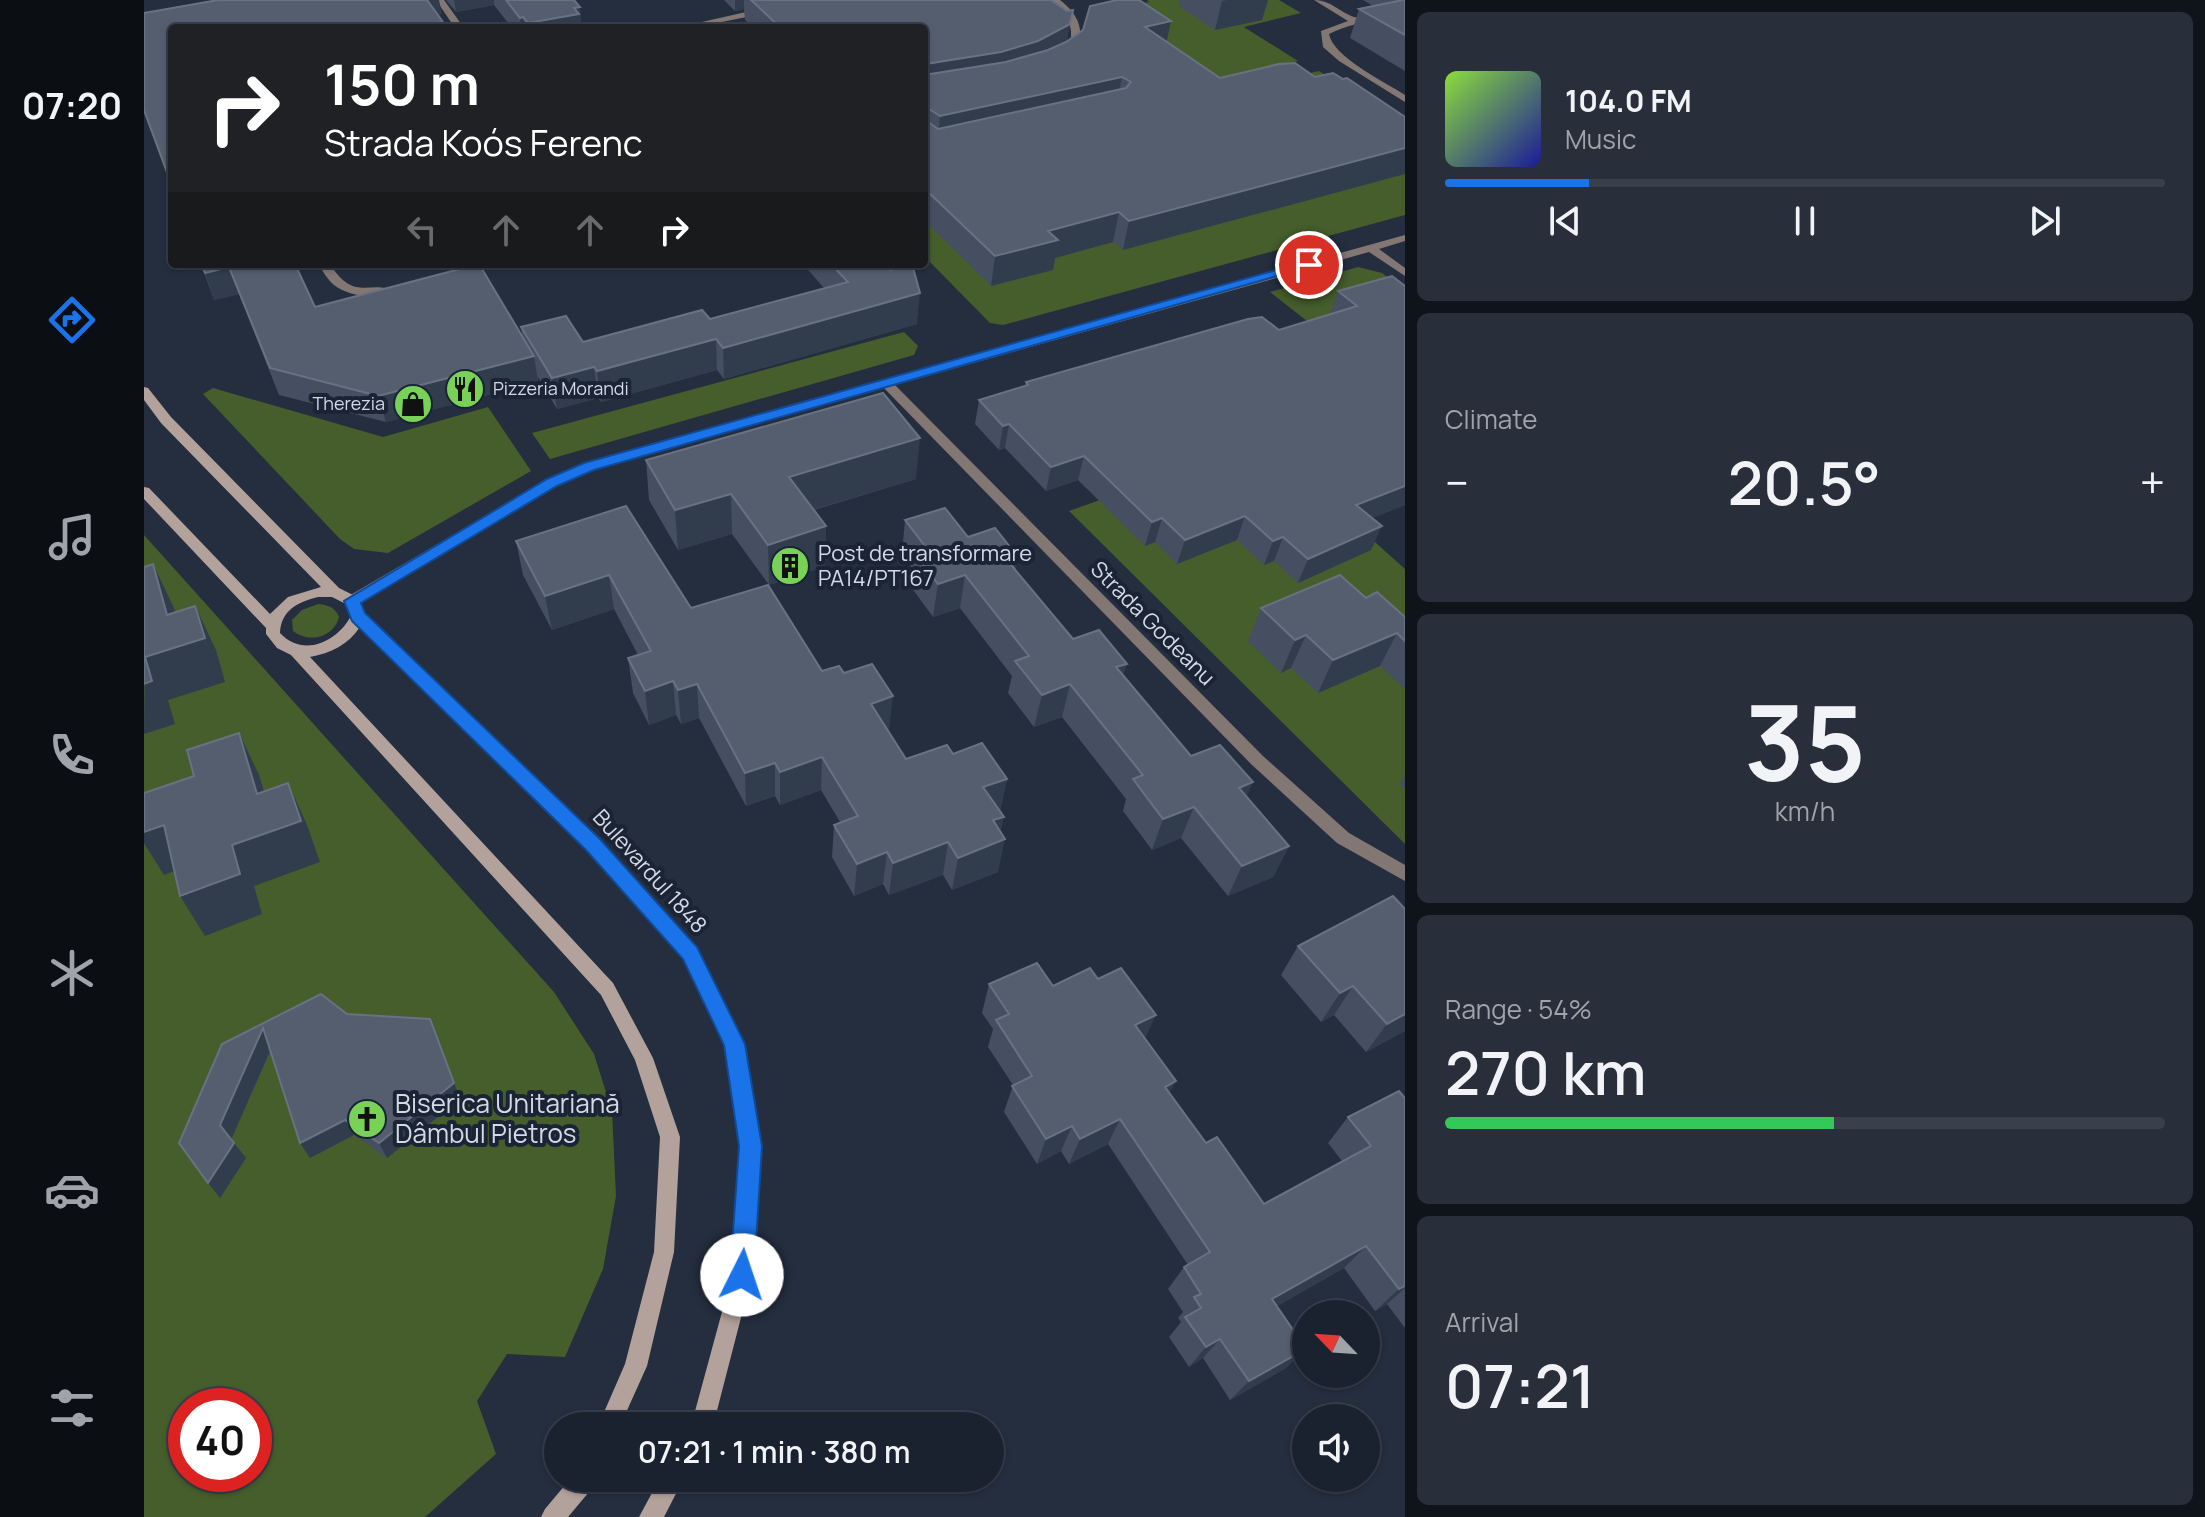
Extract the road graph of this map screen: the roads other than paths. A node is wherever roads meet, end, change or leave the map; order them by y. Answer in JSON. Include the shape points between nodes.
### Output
{"nodes":[{"id":1,"x":440,"y":0,"type":"edge"},
{"id":2,"x":1054,"y":0,"type":"edge"},
{"id":3,"x":1318,"y":0,"type":"edge"},
{"id":4,"x":772,"y":11,"type":"edge"},
{"id":5,"x":1355,"y":21,"type":"junction"},
{"id":6,"x":1405,"y":21,"type":"edge"},
{"id":7,"x":457,"y":24,"type":"edge"},
{"id":8,"x":701,"y":24,"type":"edge"},
{"id":9,"x":1061,"y":62,"type":"edge"},
{"id":10,"x":1405,"y":99,"type":"edge"},
{"id":11,"x":1405,"y":238,"type":"edge"},
{"id":12,"x":1371,"y":248,"type":"junction"},
{"id":13,"x":1405,"y":258,"type":"edge"},
{"id":14,"x":326,"y":268,"type":"edge"},
{"id":15,"x":1405,"y":273,"type":"edge"},
{"id":16,"x":403,"y":289,"type":"edge"},
{"id":17,"x":886,"y":383,"type":"junction"},
{"id":18,"x":144,"y":391,"type":"edge"},
{"id":19,"x":144,"y":491,"type":"edge"},
{"id":20,"x":334,"y":592,"type":"junction"},
{"id":21,"x":355,"y":609,"type":"junction"},
{"id":22,"x":272,"y":625,"type":"junction"},
{"id":23,"x":296,"y":651,"type":"junction"},
{"id":24,"x":1405,"y":874,"type":"edge"},
{"id":25,"x":615,"y":1412,"type":"edge"},
{"id":26,"x":706,"y":1412,"type":"edge"},
{"id":27,"x":574,"y":1492,"type":"edge"},
{"id":28,"x":665,"y":1492,"type":"edge"},
{"id":29,"x":553,"y":1517,"type":"edge"},
{"id":30,"x":651,"y":1517,"type":"edge"}],
"edges":[{"from":1,"to":7,"type":"street"},
{"from":2,"to":9,"type":"street","via":[[1071,12],[1078,26],[1071,57]]},
{"from":3,"to":5,"type":"street"},
{"from":4,"to":8,"type":"street"},
{"from":5,"to":6,"type":"street"},
{"from":5,"to":10,"type":"street","via":[[1324,33],[1326,45]]},
{"from":11,"to":12,"type":"street"},
{"from":12,"to":13,"type":"street"},
{"from":12,"to":15,"type":"street"},
{"from":12,"to":17,"type":"street"},
{"from":14,"to":16,"type":"street","via":[[332,279],[356,293]]},
{"from":17,"to":21,"type":"street","via":[[589,466],[552,483]]},
{"from":17,"to":24,"type":"street","name":"Strada Godeanu","via":[[1257,760],[1343,838]]},
{"from":18,"to":20,"type":"street"},
{"from":19,"to":22,"type":"street"},
{"from":20,"to":21,"type":"street"},
{"from":20,"to":22,"type":"street","via":[[310,593],[287,603]]},
{"from":21,"to":23,"type":"street","via":[[354,628],[337,643]]},
{"from":21,"to":26,"type":"street","name":"Bulevardul 1848","via":[[592,844],[690,953],[734,1044],[751,1146],[742,1275]]},
{"from":22,"to":23,"type":"street","via":[[278,641]]},
{"from":23,"to":25,"type":"street","via":[[607,989],[644,1058],[670,1137],[664,1252],[636,1366]]},
{"from":27,"to":29,"type":"street"},
{"from":28,"to":30,"type":"street"}]}
